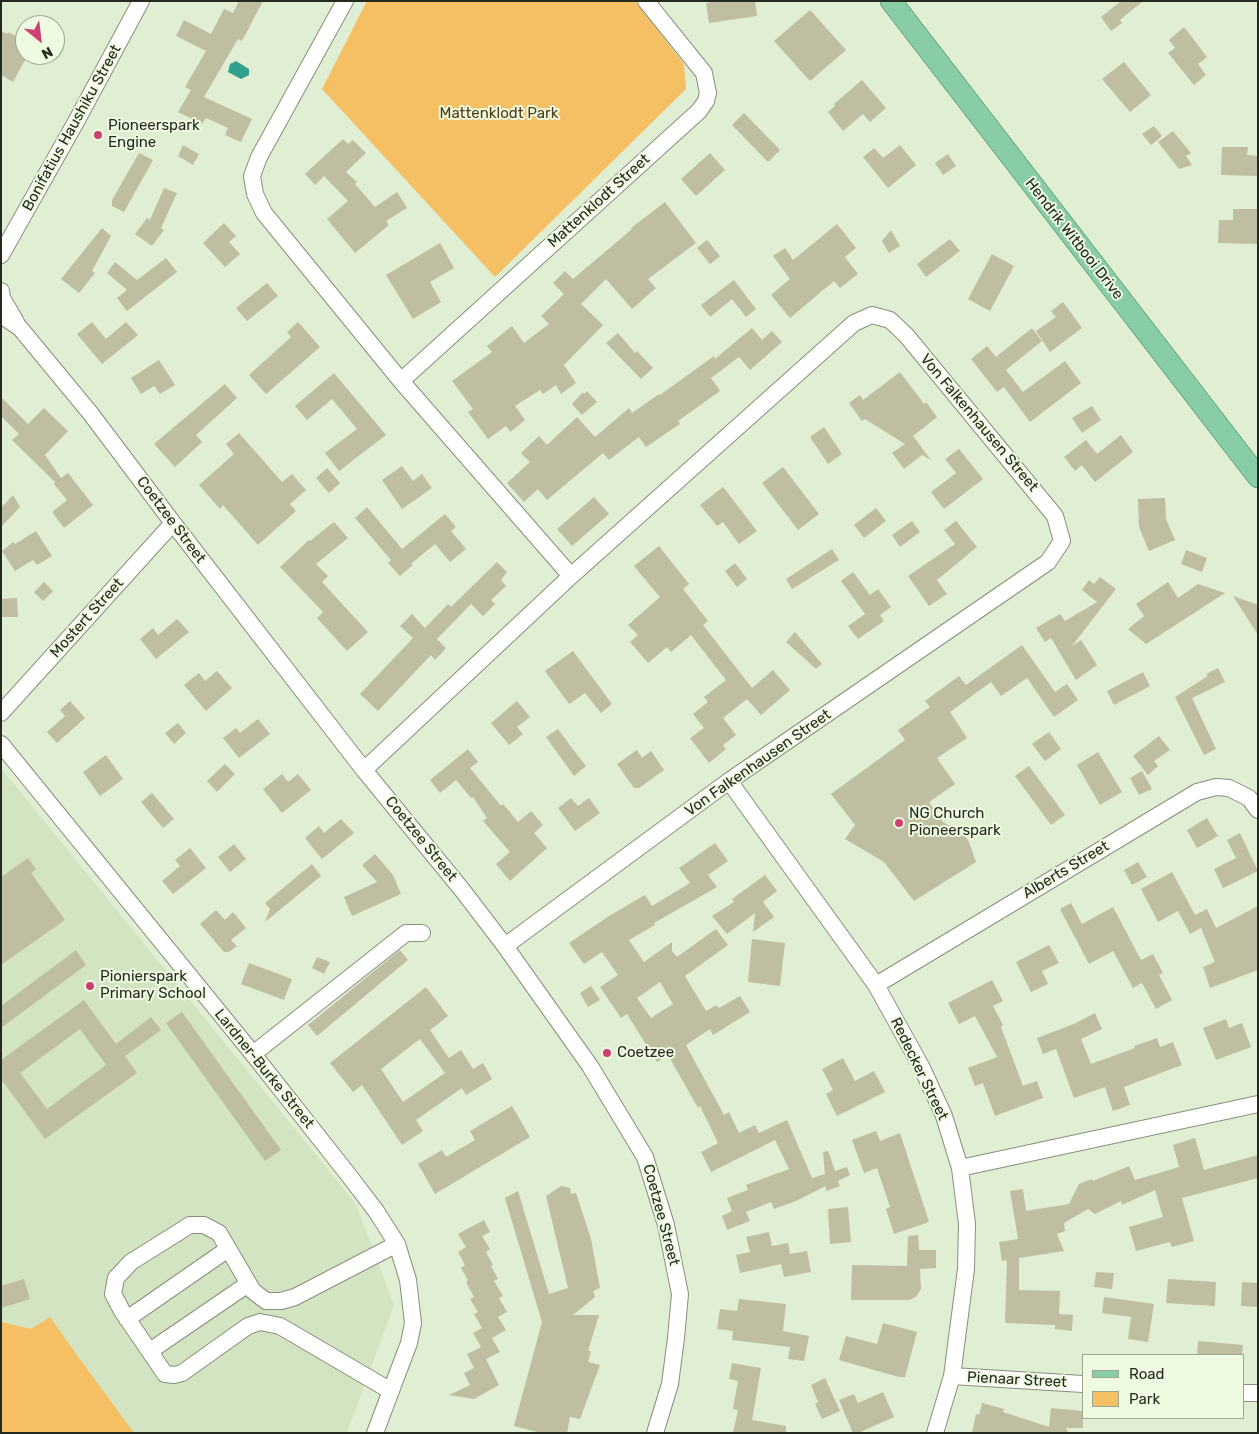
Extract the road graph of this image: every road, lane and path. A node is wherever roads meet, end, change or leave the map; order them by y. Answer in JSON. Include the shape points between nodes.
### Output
{"nodes":[{"id":1,"x":141,"y":1,"type":"edge"},
{"id":2,"x":345,"y":1,"type":"edge"},
{"id":3,"x":646,"y":1,"type":"edge"},
{"id":4,"x":891,"y":1,"type":"edge"},
{"id":5,"x":1,"y":255,"type":"edge"},
{"id":6,"x":1,"y":291,"type":"edge"},
{"id":7,"x":1,"y":315,"type":"edge"},
{"id":8,"x":1,"y":324,"type":"edge"},
{"id":9,"x":20,"y":328,"type":"junction"},
{"id":10,"x":401,"y":381,"type":"junction"},
{"id":11,"x":1258,"y":477,"type":"edge"},
{"id":12,"x":173,"y":523,"type":"junction"},
{"id":13,"x":571,"y":576,"type":"junction"},
{"id":14,"x":1,"y":713,"type":"edge"},
{"id":15,"x":1,"y":744,"type":"edge"},
{"id":16,"x":364,"y":770,"type":"junction"},
{"id":17,"x":729,"y":781,"type":"junction"},
{"id":18,"x":1258,"y":810,"type":"edge"},
{"id":19,"x":422,"y":933,"type":"dead end"},
{"id":20,"x":505,"y":946,"type":"junction"},
{"id":21,"x":876,"y":985,"type":"junction"},
{"id":22,"x":253,"y":1054,"type":"junction"},
{"id":23,"x":1258,"y":1104,"type":"edge"},
{"id":24,"x":960,"y":1168,"type":"junction"},
{"id":25,"x":397,"y":1244,"type":"junction"},
{"id":26,"x":228,"y":1249,"type":"junction"},
{"id":27,"x":248,"y":1284,"type":"junction"},
{"id":28,"x":127,"y":1319,"type":"junction"},
{"id":29,"x":150,"y":1351,"type":"junction"},
{"id":30,"x":952,"y":1376,"type":"junction"},
{"id":31,"x":1082,"y":1384,"type":"edge"},
{"id":32,"x":391,"y":1391,"type":"junction"},
{"id":33,"x":1244,"y":1393,"type":"edge"},
{"id":34,"x":1258,"y":1393,"type":"edge"},
{"id":35,"x":375,"y":1433,"type":"edge"},
{"id":36,"x":655,"y":1433,"type":"edge"},
{"id":37,"x":935,"y":1433,"type":"edge"}],
"edges":[{"from":1,"to":5,"type":"street","name":"Bonifatius Haushiku Street"},
{"from":2,"to":10,"type":"street","via":[[259,157],[252,176],[253,185],[264,213]]},
{"from":3,"to":10,"type":"street","name":"Mattenklodt Street","via":[[704,73],[708,93],[706,101],[699,111]]},
{"from":4,"to":11,"type":"main road","name":"Hendrik Witbooi Drive"},
{"from":6,"to":9,"type":"street"},
{"from":7,"to":9,"type":"street","name":"Coetzee Street"},
{"from":8,"to":9,"type":"street"},
{"from":9,"to":12,"type":"street","name":"Coetzee Street","via":[[91,414]]},
{"from":10,"to":13,"type":"street"},
{"from":12,"to":14,"type":"street","name":"Mostert Street"},
{"from":12,"to":16,"type":"street","name":"Coetzee Street"},
{"from":13,"to":16,"type":"street","name":"Von Falkenhausen Street"},
{"from":13,"to":17,"type":"street","name":"Von Falkenhausen Street","via":[[854,323],[872,315],[890,320],[906,335],[1055,516],[1062,541],[1048,562]]},
{"from":15,"to":22,"type":"street","name":"Lardner-Burke Street"},
{"from":16,"to":20,"type":"street","name":"Coetzee Street"},
{"from":17,"to":20,"type":"street","name":"Von Falkenhausen Street"},
{"from":17,"to":21,"type":"street","name":"Redecker Street"},
{"from":18,"to":21,"type":"street","name":"Alberts Street","via":[[1249,798],[1229,788],[1216,787],[1197,792]]},
{"from":19,"to":22,"type":"street","via":[[406,933]]},
{"from":20,"to":36,"type":"street","name":"Coetzee Street","via":[[590,1066],[645,1158],[666,1225],[680,1294],[670,1384]]},
{"from":21,"to":24,"type":"street","name":"Redecker Street","via":[[922,1068],[944,1116]]},
{"from":22,"to":25,"type":"street","name":"Lardner-Burke Street","via":[[376,1211]]},
{"from":23,"to":24,"type":"street"},
{"from":24,"to":30,"type":"street","name":"Redecker Street","via":[[967,1224],[966,1269]]},
{"from":25,"to":27,"type":"street","via":[[295,1297],[281,1301],[266,1301]]},
{"from":25,"to":32,"type":"street","name":"Lardner-Burke Street","via":[[408,1280],[414,1323]]},
{"from":26,"to":27,"type":"street"},
{"from":26,"to":28,"type":"street"},
{"from":26,"to":28,"type":"street","via":[[219,1233],[204,1225],[190,1225],[131,1262],[116,1278],[113,1294]]},
{"from":27,"to":29,"type":"street"},
{"from":28,"to":29,"type":"street"},
{"from":29,"to":32,"type":"street","via":[[165,1374],[182,1373],[248,1326],[260,1322],[280,1326]]},
{"from":30,"to":31,"type":"street","name":"Pienaar Street"},
{"from":30,"to":37,"type":"street","name":"Redecker Street"},
{"from":32,"to":35,"type":"street","name":"Lardner-Burke Street"},
{"from":33,"to":34,"type":"street"}]}
